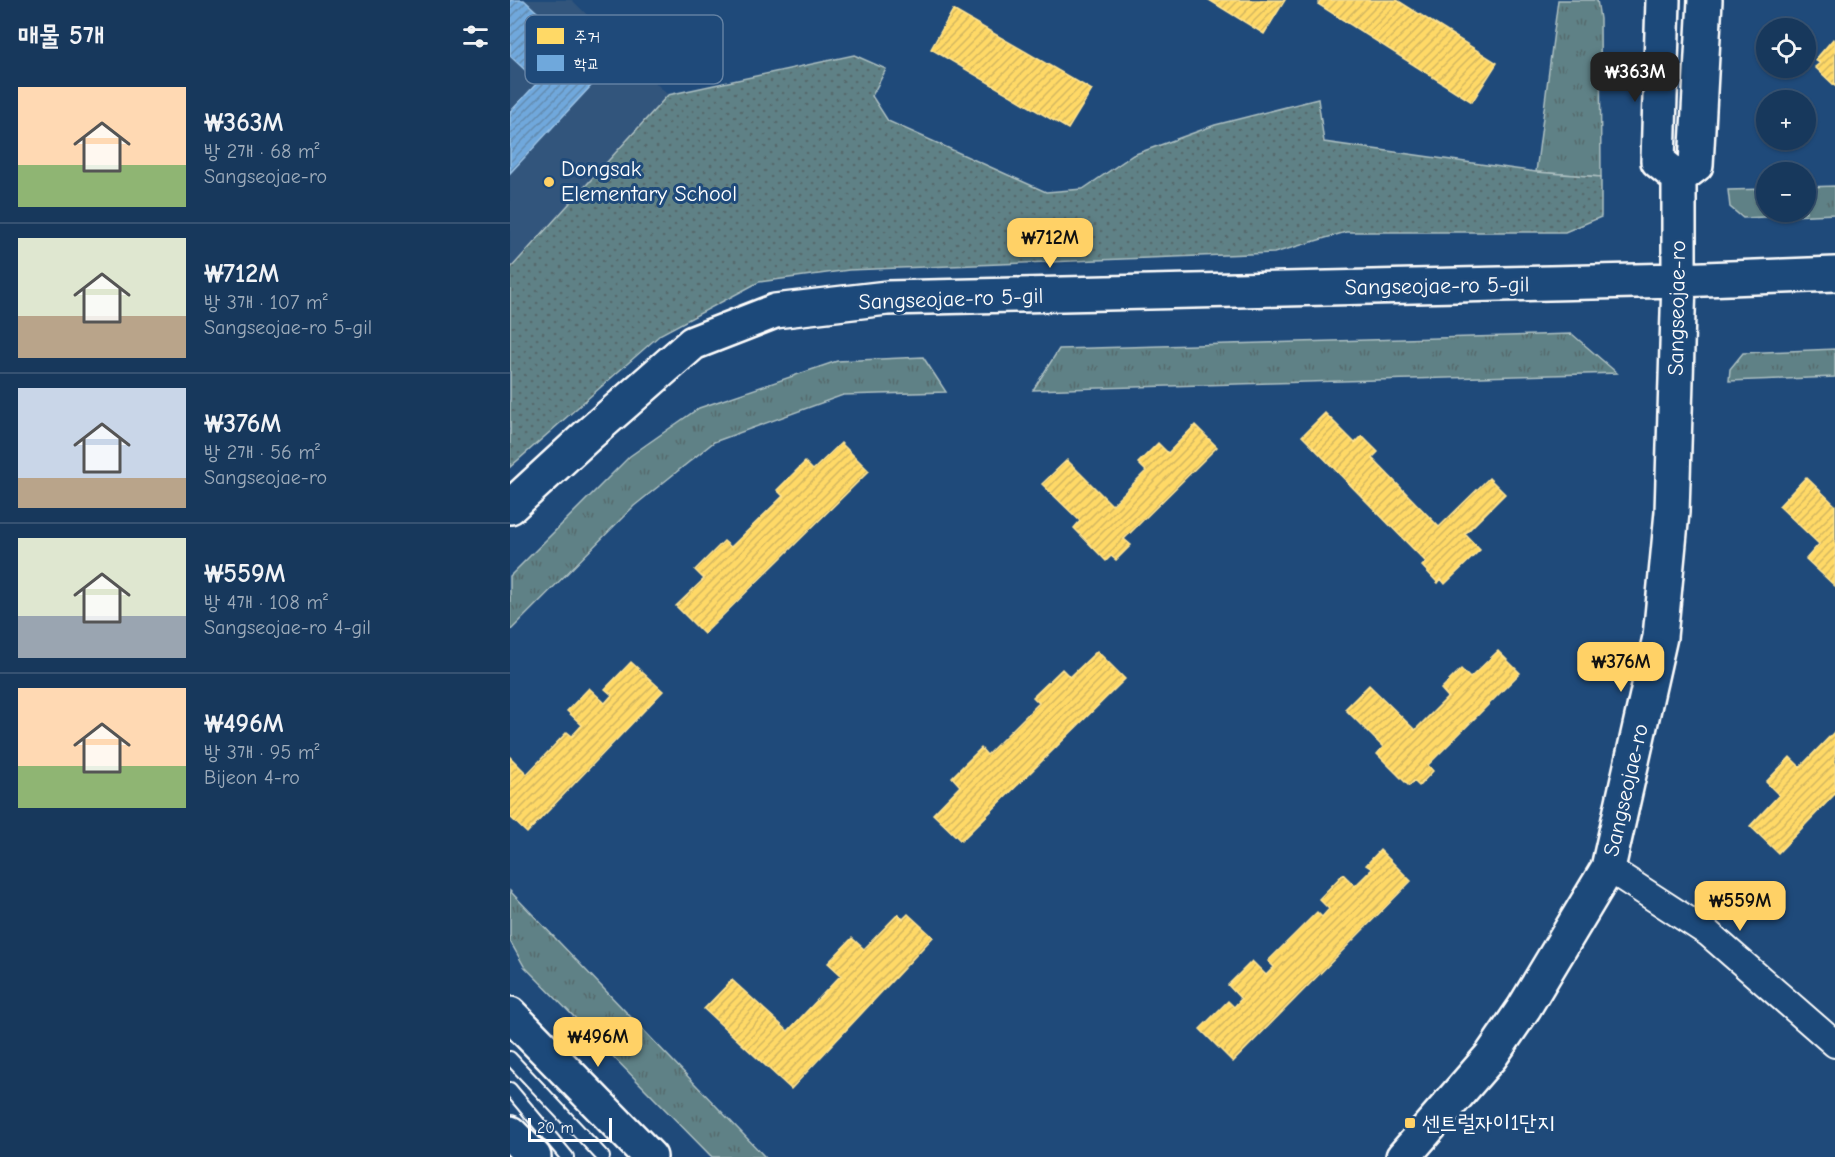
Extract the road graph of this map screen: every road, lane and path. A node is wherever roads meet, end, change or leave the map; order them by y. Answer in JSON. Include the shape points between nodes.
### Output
{"nodes":[{"id":1,"x":1664,"y":0,"type":"edge"},
{"id":2,"x":1705,"y":0,"type":"edge"},
{"id":3,"x":1678,"y":178,"type":"junction"},
{"id":4,"x":1835,"y":274,"type":"edge"},
{"id":5,"x":1678,"y":280,"type":"junction"},
{"id":6,"x":510,"y":507,"type":"edge"},
{"id":7,"x":1608,"y":868,"type":"junction"},
{"id":8,"x":510,"y":1014,"type":"edge"},
{"id":9,"x":1835,"y":1044,"type":"edge"},
{"id":10,"x":510,"y":1058,"type":"edge"},
{"id":11,"x":510,"y":1089,"type":"edge"},
{"id":12,"x":510,"y":1133,"type":"edge"},
{"id":13,"x":534,"y":1157,"type":"edge"},
{"id":14,"x":567,"y":1157,"type":"edge"},
{"id":15,"x":603,"y":1157,"type":"edge"},
{"id":16,"x":650,"y":1157,"type":"edge"},
{"id":17,"x":1403,"y":1157,"type":"edge"}],
"edges":[{"from":1,"to":3,"type":"street","via":[[1658,160]]},
{"from":2,"to":3,"type":"street","via":[[1696,165]]},
{"from":3,"to":5,"type":"street","name":"Sangseojae-ro"},
{"from":4,"to":5,"type":"street","name":"Sangseojae-ro 5-gil"},
{"from":5,"to":6,"type":"street","name":"Sangseojae-ro 5-gil","via":[[887,298],[775,310],[693,343]]},
{"from":5,"to":7,"type":"street","name":"Sangseojae-ro","via":[[1672,512],[1660,637]]},
{"from":7,"to":9,"type":"street","via":[[1708,933]]},
{"from":7,"to":17,"type":"street","name":"Sangseojae-ro","via":[[1491,1056]]},
{"from":8,"to":16,"type":"street"},
{"from":10,"to":15,"type":"lane"},
{"from":11,"to":14,"type":"lane"},
{"from":12,"to":13,"type":"street"}]}
